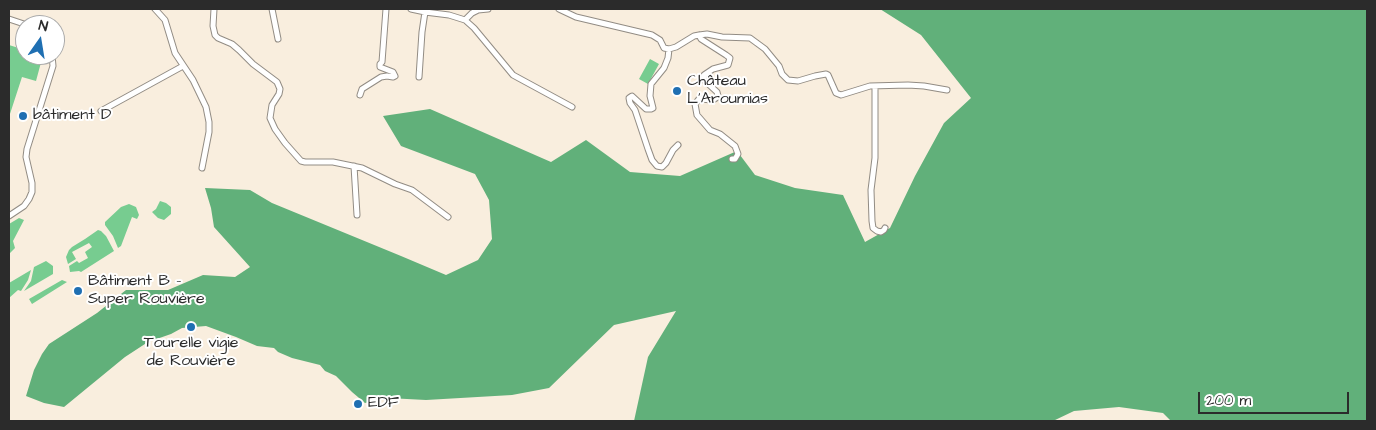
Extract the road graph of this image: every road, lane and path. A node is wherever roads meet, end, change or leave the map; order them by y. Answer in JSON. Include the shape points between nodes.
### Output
{"nodes":[{"id":1,"x":154,"y":9,"type":"edge"},
{"id":2,"x":209,"y":9,"type":"edge"},
{"id":3,"x":272,"y":9,"type":"edge"},
{"id":4,"x":386,"y":9,"type":"edge"},
{"id":5,"x":411,"y":9,"type":"edge"},
{"id":6,"x":488,"y":9,"type":"edge"},
{"id":7,"x":559,"y":9,"type":"edge"},
{"id":8,"x":214,"y":11,"type":"edge"},
{"id":9,"x":425,"y":12,"type":"junction"},
{"id":10,"x":465,"y":20,"type":"junction"},
{"id":11,"x":699,"y":35,"type":"junction"},
{"id":12,"x":278,"y":39,"type":"dead end"},
{"id":13,"x":669,"y":49,"type":"junction"},
{"id":14,"x":53,"y":65,"type":"edge"},
{"id":15,"x":183,"y":66,"type":"junction"},
{"id":16,"x":419,"y":77,"type":"dead end"},
{"id":17,"x":874,"y":86,"type":"junction"},
{"id":18,"x":947,"y":90,"type":"dead end"},
{"id":19,"x":360,"y":95,"type":"dead end"},
{"id":20,"x":572,"y":107,"type":"dead end"},
{"id":21,"x":101,"y":111,"type":"dead end"},
{"id":22,"x":678,"y":145,"type":"dead end"},
{"id":23,"x":732,"y":159,"type":"dead end"},
{"id":24,"x":354,"y":166,"type":"junction"},
{"id":25,"x":202,"y":168,"type":"dead end"},
{"id":26,"x":357,"y":215,"type":"dead end"},
{"id":27,"x":9,"y":216,"type":"edge"},
{"id":28,"x":448,"y":217,"type":"dead end"},
{"id":29,"x":885,"y":228,"type":"dead end"}],
"edges":[{"from":1,"to":15,"type":"street","via":[[165,20],[175,53]]},
{"from":2,"to":8,"type":"street"},
{"from":3,"to":12,"type":"street"},
{"from":4,"to":19,"type":"street","via":[[380,67],[393,72],[394,76],[380,77],[362,89]]},
{"from":5,"to":9,"type":"street"},
{"from":6,"to":10,"type":"street","via":[[478,10]]},
{"from":7,"to":13,"type":"street","via":[[576,17],[652,35]]},
{"from":8,"to":24,"type":"street","via":[[215,35],[232,44],[278,82],[280,90],[271,107],[271,121],[285,144],[301,161]]},
{"from":9,"to":10,"type":"street"},
{"from":9,"to":16,"type":"street"},
{"from":10,"to":20,"type":"street","via":[[513,76]]},
{"from":11,"to":13,"type":"street"},
{"from":11,"to":17,"type":"street","via":[[750,38],[765,48],[788,80],[798,81],[826,74],[841,95]]},
{"from":11,"to":23,"type":"street","via":[[730,58],[728,65],[704,75],[704,80],[718,96],[695,104],[697,115],[710,130],[735,146],[738,154]]},
{"from":13,"to":22,"type":"street","via":[[664,68],[651,84],[653,108],[646,109],[632,96],[629,98],[657,166],[662,167]]},
{"from":14,"to":27,"type":"street","via":[[27,149],[32,192],[24,206]]},
{"from":15,"to":21,"type":"street"},
{"from":15,"to":25,"type":"street","via":[[206,107],[209,122]]},
{"from":17,"to":18,"type":"street","via":[[908,85]]},
{"from":17,"to":29,"type":"street","via":[[872,221],[877,231]]},
{"from":24,"to":26,"type":"street"},
{"from":24,"to":28,"type":"street","via":[[412,190]]}]}
